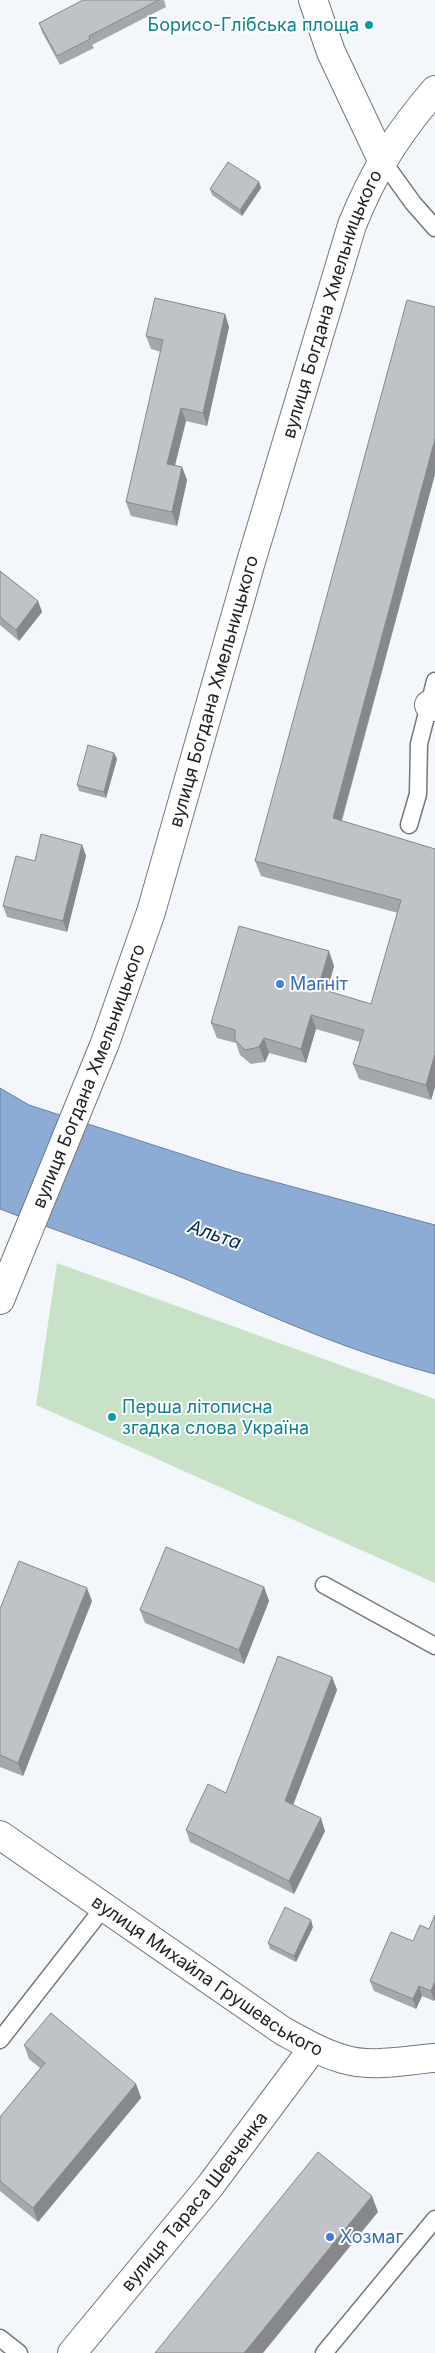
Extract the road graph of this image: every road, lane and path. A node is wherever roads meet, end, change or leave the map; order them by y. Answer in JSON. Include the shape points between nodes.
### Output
{"nodes":[{"id":1,"x":312,"y":0,"type":"edge"},
{"id":2,"x":435,"y":90,"type":"edge"},
{"id":3,"x":382,"y":160,"type":"junction"},
{"id":4,"x":435,"y":228,"type":"edge"},
{"id":5,"x":433,"y":698,"type":"edge"},
{"id":6,"x":409,"y":825,"type":"dead end"},
{"id":7,"x":0,"y":1300,"type":"edge"},
{"id":8,"x":324,"y":1585,"type":"dead end"},
{"id":9,"x":435,"y":1646,"type":"edge"},
{"id":10,"x":0,"y":1835,"type":"edge"},
{"id":11,"x":104,"y":1907,"type":"junction"},
{"id":12,"x":0,"y":2040,"type":"edge"},
{"id":13,"x":313,"y":2048,"type":"junction"},
{"id":14,"x":435,"y":2058,"type":"edge"},
{"id":15,"x":435,"y":2219,"type":"edge"},
{"id":16,"x":0,"y":2338,"type":"edge"},
{"id":17,"x":19,"y":2353,"type":"edge"},
{"id":18,"x":72,"y":2353,"type":"edge"},
{"id":19,"x":324,"y":2353,"type":"edge"}],
"edges":[{"from":1,"to":3,"type":"main road","via":[[332,52]]},
{"from":2,"to":3,"type":"main road","name":"вулиця Богдана Хмельницького"},
{"from":3,"to":4,"type":"lane"},
{"from":3,"to":7,"type":"main road","name":"вулиця Богдана Хмельницького","via":[[356,216],[334,279],[151,912],[88,1084]]},
{"from":5,"to":6,"type":"lane","via":[[419,744],[418,794]]},
{"from":8,"to":9,"type":"lane"},
{"from":10,"to":11,"type":"main road","name":"вулиця Михайла Грушевського"},
{"from":11,"to":12,"type":"lane"},
{"from":11,"to":13,"type":"main road","name":"вулиця Михайла Грушевського"},
{"from":13,"to":14,"type":"main road","name":"вулиця Михайла Грушевського","via":[[344,2060],[376,2063]]},
{"from":13,"to":18,"type":"main road","name":"вулиця Тараса Шевченка","via":[[210,2186]]},
{"from":15,"to":19,"type":"lane"},
{"from":16,"to":17,"type":"lane"}]}
